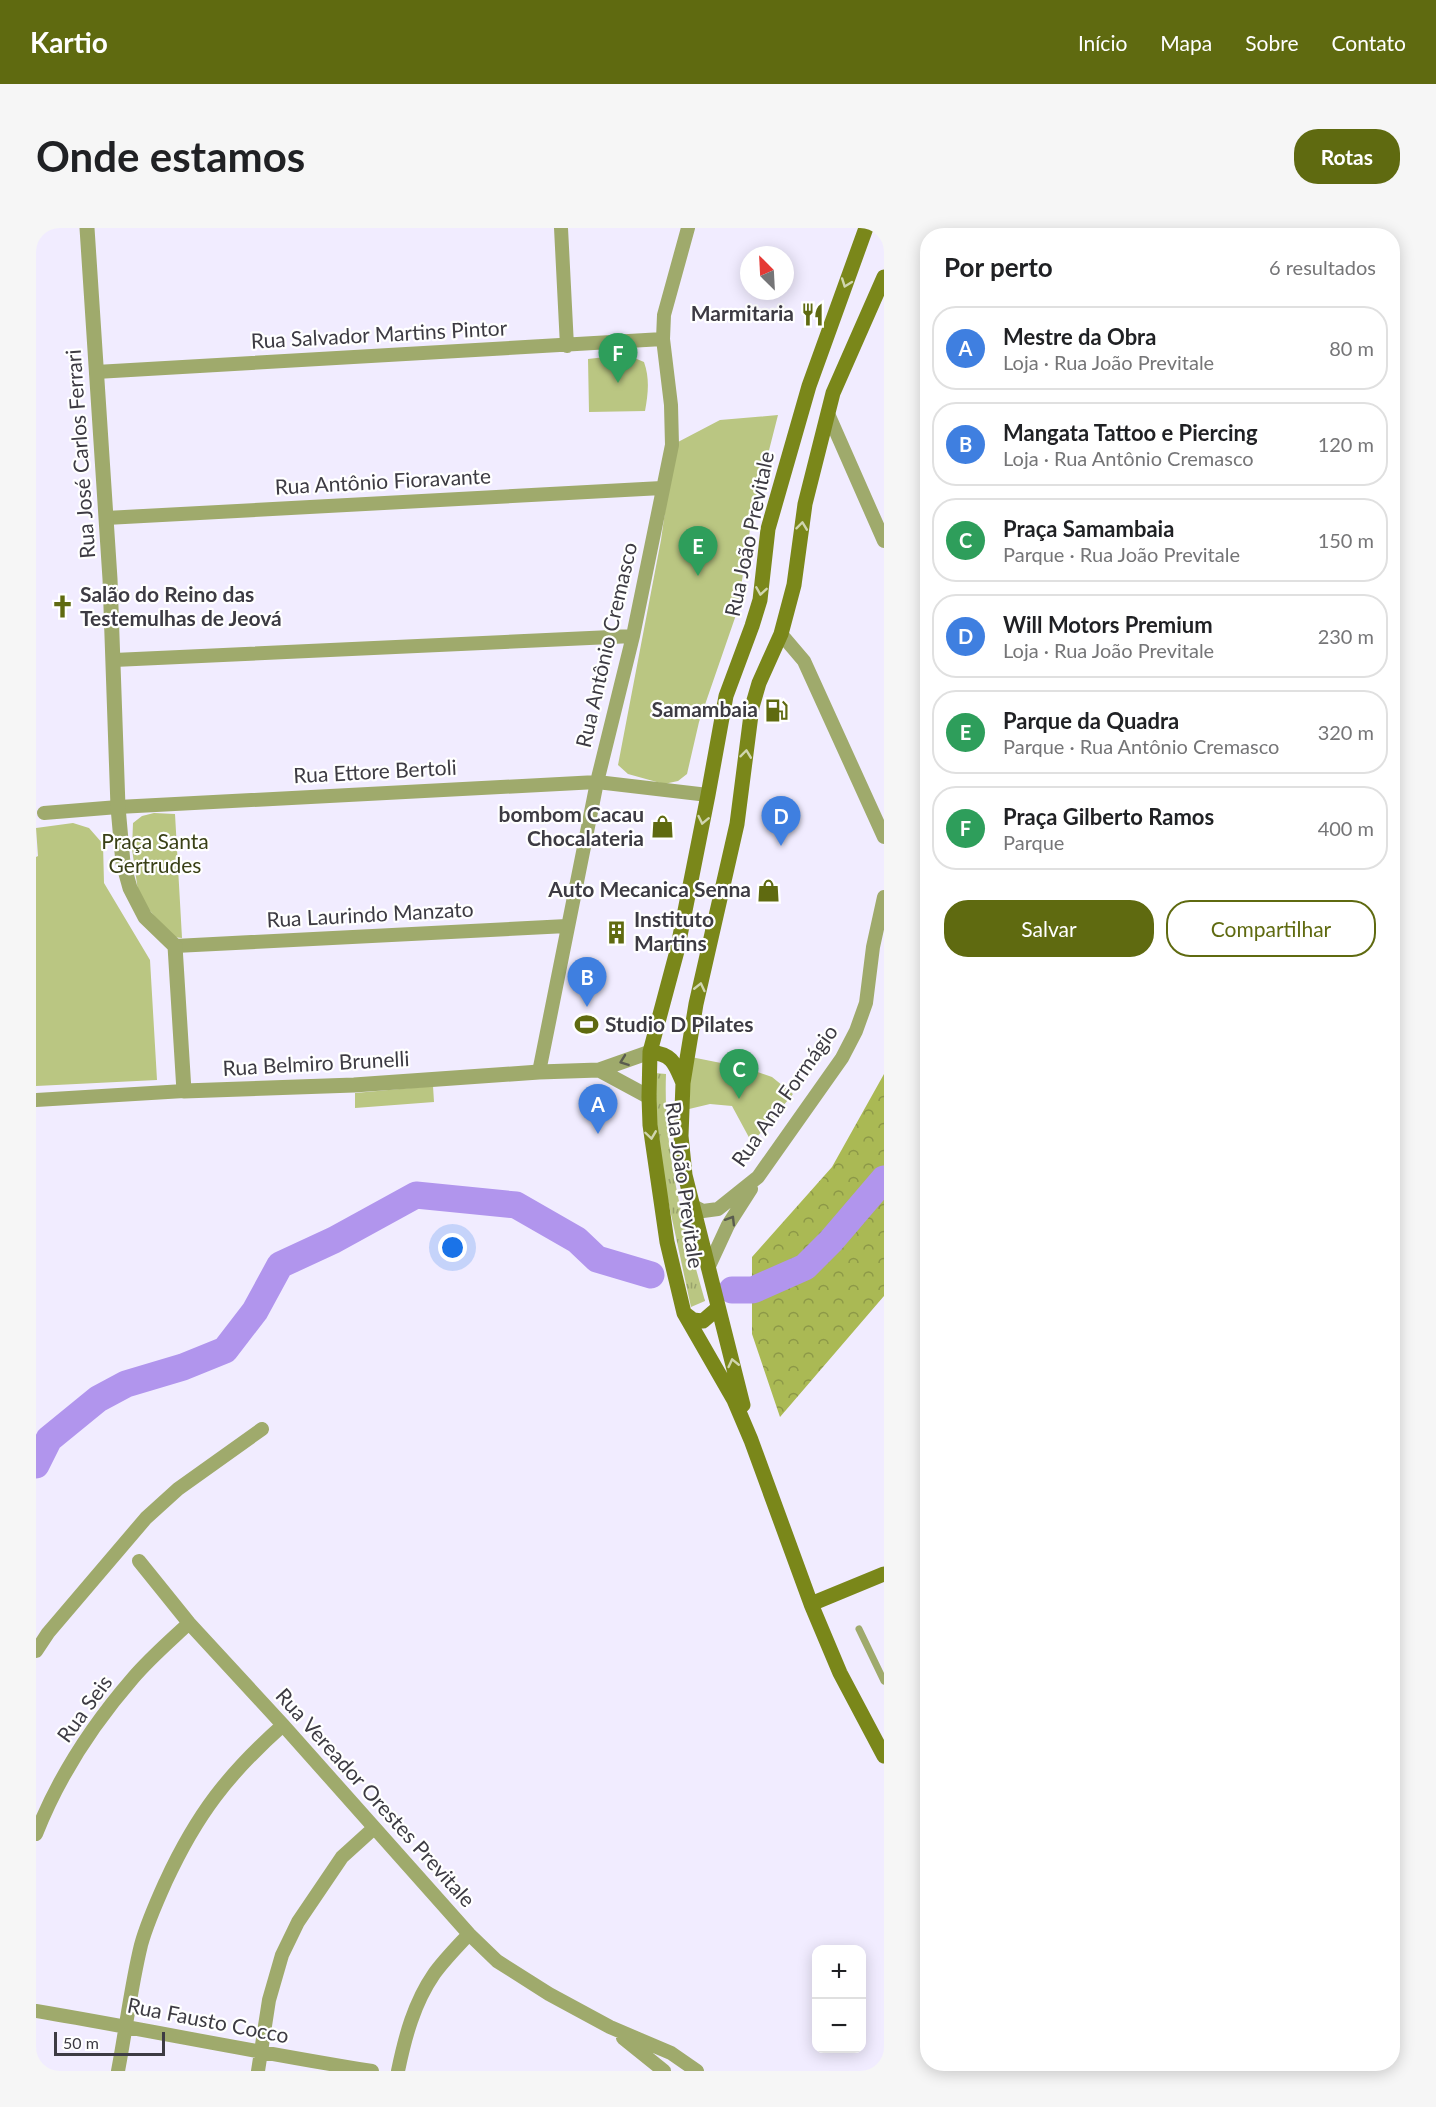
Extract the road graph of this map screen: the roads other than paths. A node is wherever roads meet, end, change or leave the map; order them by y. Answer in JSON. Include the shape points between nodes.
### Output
{"nodes":[{"id":1,"x":561,"y":228,"type":"edge"},
{"id":2,"x":688,"y":228,"type":"edge"},
{"id":3,"x":866,"y":228,"type":"edge"},
{"id":4,"x":88,"y":229,"type":"edge"},
{"id":5,"x":884,"y":277,"type":"edge"},
{"id":6,"x":663,"y":339,"type":"junction"},
{"id":7,"x":567,"y":346,"type":"junction"},
{"id":8,"x":96,"y":372,"type":"junction"},
{"id":9,"x":829,"y":416,"type":"junction"},
{"id":10,"x":662,"y":489,"type":"junction"},
{"id":11,"x":106,"y":518,"type":"junction"},
{"id":12,"x":884,"y":541,"type":"edge"},
{"id":13,"x":781,"y":634,"type":"junction"},
{"id":14,"x":633,"y":636,"type":"junction"},
{"id":15,"x":114,"y":660,"type":"junction"},
{"id":16,"x":597,"y":782,"type":"junction"},
{"id":17,"x":708,"y":795,"type":"junction"},
{"id":18,"x":118,"y":807,"type":"junction"},
{"id":19,"x":44,"y":813,"type":"dead end"},
{"id":20,"x":884,"y":837,"type":"edge"},
{"id":21,"x":884,"y":897,"type":"edge"},
{"id":22,"x":567,"y":926,"type":"junction"},
{"id":23,"x":175,"y":946,"type":"junction"},
{"id":24,"x":650,"y":1052,"type":"junction"},
{"id":25,"x":598,"y":1070,"type":"junction"},
{"id":26,"x":539,"y":1072,"type":"junction"},
{"id":27,"x":683,"y":1083,"type":"junction"},
{"id":28,"x":184,"y":1091,"type":"junction"},
{"id":29,"x":649,"y":1097,"type":"junction"},
{"id":30,"x":36,"y":1100,"type":"edge"},
{"id":31,"x":758,"y":1177,"type":"junction"},
{"id":32,"x":693,"y":1206,"type":"junction"},
{"id":33,"x":709,"y":1266,"type":"junction"},
{"id":34,"x":718,"y":1308,"type":"junction"},
{"id":35,"x":684,"y":1313,"type":"junction"},
{"id":36,"x":262,"y":1429,"type":"dead end"},
{"id":37,"x":751,"y":1440,"type":"junction"},
{"id":38,"x":140,"y":1561,"type":"dead end"},
{"id":39,"x":884,"y":1574,"type":"edge"},
{"id":40,"x":811,"y":1604,"type":"junction"},
{"id":41,"x":189,"y":1623,"type":"junction"},
{"id":42,"x":859,"y":1629,"type":"dead end"},
{"id":43,"x":36,"y":1651,"type":"edge"},
{"id":44,"x":884,"y":1682,"type":"edge"},
{"id":45,"x":283,"y":1725,"type":"junction"},
{"id":46,"x":884,"y":1756,"type":"edge"},
{"id":47,"x":374,"y":1828,"type":"junction"},
{"id":48,"x":36,"y":1834,"type":"edge"},
{"id":49,"x":469,"y":1934,"type":"junction"},
{"id":50,"x":36,"y":2011,"type":"edge"},
{"id":51,"x":126,"y":2026,"type":"junction"},
{"id":52,"x":610,"y":2027,"type":"junction"},
{"id":53,"x":262,"y":2053,"type":"junction"},
{"id":54,"x":118,"y":2071,"type":"edge"},
{"id":55,"x":258,"y":2071,"type":"edge"},
{"id":56,"x":372,"y":2071,"type":"edge"},
{"id":57,"x":398,"y":2071,"type":"edge"},
{"id":58,"x":664,"y":2071,"type":"edge"},
{"id":59,"x":697,"y":2071,"type":"edge"}],
"edges":[{"from":1,"to":7,"type":"street"},
{"from":2,"to":6,"type":"street","name":"Rua Antônio Cremasco","via":[[664,315]]},
{"from":3,"to":17,"type":"main road","name":"Rua João Previtale","one_way":true,"via":[[809,386],[774,506],[760,600],[726,696]]},
{"from":4,"to":8,"type":"street","name":"Rua José Carlos Ferrari"},
{"from":5,"to":9,"type":"main road","name":"Rua João Previtale","via":[[833,393]]},
{"from":6,"to":7,"type":"street","name":"Rua Salvador Martins Pintor"},
{"from":6,"to":10,"type":"street","name":"Rua Antônio Cremasco","via":[[672,445]]},
{"from":7,"to":8,"type":"street","name":"Rua Salvador Martins Pintor"},
{"from":8,"to":11,"type":"street","name":"Rua José Carlos Ferrari"},
{"from":9,"to":12,"type":"street"},
{"from":13,"to":9,"type":"main road","name":"Rua João Previtale","one_way":true,"via":[[794,585],[805,504]]},
{"from":10,"to":11,"type":"street","name":"Rua Antônio Fioravante"},
{"from":10,"to":14,"type":"street","name":"Rua Antônio Cremasco"},
{"from":11,"to":15,"type":"street","name":"Rua José Carlos Ferrari"},
{"from":13,"to":20,"type":"street","via":[[804,661]]},
{"from":27,"to":13,"type":"main road","name":"Rua João Previtale","one_way":true,"via":[[696,1004],[737,824],[752,707]]},
{"from":14,"to":15,"type":"street"},
{"from":14,"to":16,"type":"street","name":"Rua Antônio Cremasco"},
{"from":15,"to":18,"type":"street","name":"Rua José Carlos Ferrari"},
{"from":16,"to":17,"type":"street","name":"Rua Ettore Bertoli"},
{"from":16,"to":18,"type":"street","name":"Rua Ettore Bertoli"},
{"from":16,"to":22,"type":"street","name":"Rua Antônio Cremasco"},
{"from":17,"to":24,"type":"main road","name":"Rua João Previtale","one_way":true,"via":[[677,951]]},
{"from":18,"to":19,"type":"street","name":"Rua Ettore Bertoli"},
{"from":18,"to":23,"type":"street","name":"Rua José Carlos Ferrari","via":[[123,863],[130,888],[146,917]]},
{"from":21,"to":31,"type":"street","name":"Rua Ana Formágio","via":[[866,1003],[856,1031],[842,1058]]},
{"from":22,"to":23,"type":"street","name":"Rua Laurindo Manzato"},
{"from":22,"to":26,"type":"street","name":"Rua Antônio Cremasco"},
{"from":23,"to":28,"type":"street"},
{"from":24,"to":25,"type":"street","name":"Rua Belmiro Brunelli","one_way":true},
{"from":24,"to":27,"type":"main road","via":[[670,1057]]},
{"from":24,"to":29,"type":"main road","name":"Rua João Previtale"},
{"from":25,"to":26,"type":"street","name":"Rua Belmiro Brunelli"},
{"from":25,"to":29,"type":"street","name":"Rua Belmiro Brunelli"},
{"from":26,"to":28,"type":"street","name":"Rua Belmiro Brunelli","via":[[354,1085]]},
{"from":27,"to":32,"type":"main road","name":"Rua João Previtale","via":[[681,1136]]},
{"from":28,"to":30,"type":"street","name":"Rua Belmiro Brunelli"},
{"from":29,"to":35,"type":"main road","name":"Rua João Previtale","one_way":true,"via":[[667,1242]]},
{"from":31,"to":32,"type":"street","name":"Rua Ana Formágio","via":[[718,1209],[703,1211]]},
{"from":33,"to":31,"type":"street","name":"Rua João Previtale","one_way":true,"via":[[728,1225]]},
{"from":32,"to":33,"type":"main road","name":"Rua João Previtale"},
{"from":33,"to":34,"type":"main road","name":"Rua João Previtale"},
{"from":34,"to":35,"type":"main road","via":[[703,1321]]},
{"from":37,"to":34,"type":"main road","name":"Rua João Previtale","one_way":true},
{"from":35,"to":37,"type":"main road","name":"Rua João Previtale","via":[[734,1400]]},
{"from":36,"to":43,"type":"street","via":[[178,1489],[146,1518]]},
{"from":37,"to":40,"type":"main road","name":"Rua João Previtale"},
{"from":38,"to":41,"type":"street","name":"Rua Vereador Orestes Previtale"},
{"from":39,"to":40,"type":"main road"},
{"from":40,"to":46,"type":"main road","name":"Rua João Previtale","via":[[840,1672]]},
{"from":41,"to":45,"type":"street","name":"Rua Vereador Orestes Previtale"},
{"from":41,"to":48,"type":"street","name":"Rua Seis","via":[[139,1671],[109,1708],[70,1766]]},
{"from":42,"to":44,"type":"lane"},
{"from":45,"to":47,"type":"street","name":"Rua Vereador Orestes Previtale"},
{"from":45,"to":51,"type":"street","via":[[227,1781],[182,1848],[141,1944]]},
{"from":47,"to":49,"type":"street","name":"Rua Vereador Orestes Previtale"},
{"from":47,"to":53,"type":"street","via":[[342,1857],[294,1930],[269,2000]]},
{"from":49,"to":52,"type":"street","name":"Rua Vereador Orestes Previtale","via":[[496,1961]]},
{"from":49,"to":57,"type":"street","via":[[434,1974],[417,2004]]},
{"from":50,"to":51,"type":"street","name":"Rua Fausto Cocco"},
{"from":51,"to":53,"type":"street","name":"Rua Fausto Cocco"},
{"from":51,"to":54,"type":"street"},
{"from":52,"to":58,"type":"street","name":"Rua Vereador Orestes Previtale"},
{"from":52,"to":59,"type":"street","name":"Rua Vereador Orestes Previtale","via":[[671,2053]]},
{"from":53,"to":55,"type":"street"},
{"from":53,"to":56,"type":"street","name":"Rua Fausto Cocco"}]}
